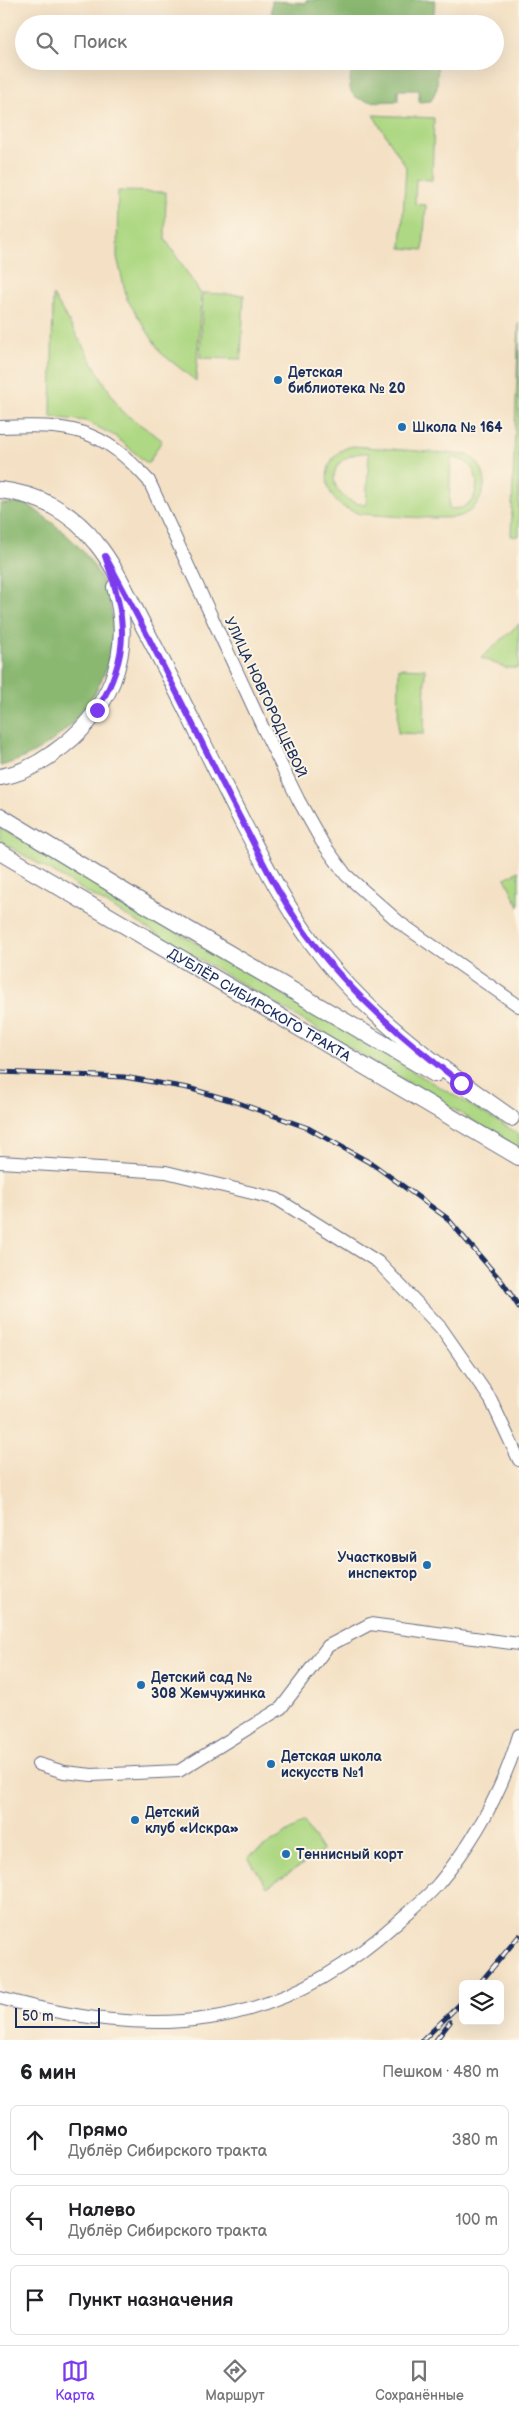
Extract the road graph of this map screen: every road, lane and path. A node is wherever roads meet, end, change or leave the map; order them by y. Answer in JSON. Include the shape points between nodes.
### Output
{"nodes":[{"id":1,"x":0,"y":427,"type":"edge"},
{"id":2,"x":0,"y":490,"type":"edge"},
{"id":3,"x":105,"y":556,"type":"junction"},
{"id":4,"x":0,"y":777,"type":"edge"},
{"id":5,"x":0,"y":816,"type":"edge"},
{"id":6,"x":0,"y":852,"type":"edge"},
{"id":7,"x":0,"y":856,"type":"edge"},
{"id":8,"x":34,"y":873,"type":"junction"},
{"id":9,"x":519,"y":1006,"type":"edge"},
{"id":10,"x":515,"y":1121,"type":"edge"},
{"id":11,"x":519,"y":1156,"type":"edge"},
{"id":12,"x":0,"y":1162,"type":"edge"},
{"id":13,"x":519,"y":1460,"type":"edge"},
{"id":14,"x":519,"y":1644,"type":"edge"},
{"id":15,"x":519,"y":1735,"type":"edge"},
{"id":16,"x":38,"y":1764,"type":"dead end"},
{"id":17,"x":0,"y":1998,"type":"edge"}],
"edges":[{"from":1,"to":9,"type":"street","name":"УЛИЦА НОВГОРОДЦЕВОЙ","via":[[39,425],[84,432],[116,448],[134,464],[149,481],[263,728],[322,842],[346,875],[400,923]]},
{"from":2,"to":3,"type":"main road","name":"ДУБЛЁР СИБИРСКОГО ТРАКТА","via":[[40,498],[67,514]]},
{"from":3,"to":4,"type":"main road","name":"ДУБЛЁР СИБИРСКОГО ТРАКТА","via":[[123,623],[121,650],[108,692],[97,710],[62,747],[28,768]]},
{"from":3,"to":10,"type":"main road","name":"ДУБЛЁР СИБИРСКОГО ТРАКТА","via":[[161,658],[279,891],[312,942],[377,1014],[422,1054]]},
{"from":5,"to":10,"type":"main road","name":"ДУБЛЁР СИБИРСКОГО ТРАКТА"},
{"from":6,"to":8,"type":"main road","name":"ДУБЛЁР СИБИРСКОГО ТРАКТА"},
{"from":7,"to":8,"type":"main road"},
{"from":8,"to":11,"type":"main road","name":"ДУБЛЁР СИБИРСКОГО ТРАКТА"},
{"from":12,"to":13,"type":"street","via":[[166,1172],[277,1199],[378,1262],[435,1322],[491,1400]]},
{"from":14,"to":16,"type":"street","via":[[370,1624],[328,1646],[281,1708],[179,1771],[92,1775],[64,1772]]},
{"from":15,"to":17,"type":"street","via":[[478,1831],[438,1885],[353,1961],[313,1988],[270,2009],[228,2024],[159,2032],[103,2030],[74,2024]]}]}
